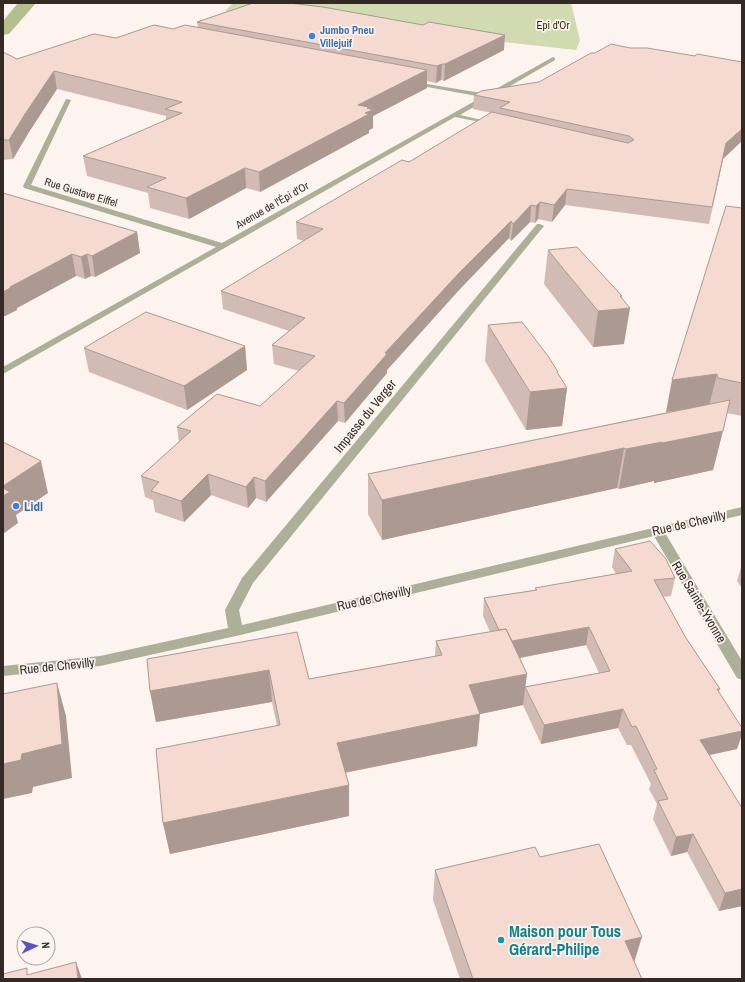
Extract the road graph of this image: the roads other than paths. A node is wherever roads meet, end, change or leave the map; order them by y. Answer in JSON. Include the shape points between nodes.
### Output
{"nodes":[{"id":1,"x":553,"y":58,"type":"dead end"},
{"id":2,"x":403,"y":80,"type":"edge"},
{"id":3,"x":488,"y":96,"type":"junction"},
{"id":4,"x":68,"y":100,"type":"dead end"},
{"id":5,"x":453,"y":115,"type":"junction"},
{"id":6,"x":500,"y":126,"type":"edge"},
{"id":7,"x":540,"y":226,"type":"dead end"},
{"id":8,"x":222,"y":246,"type":"junction"},
{"id":9,"x":3,"y":371,"type":"edge"},
{"id":10,"x":742,"y":511,"type":"edge"},
{"id":11,"x":657,"y":530,"type":"junction"},
{"id":12,"x":236,"y":631,"type":"junction"},
{"id":13,"x":3,"y":671,"type":"edge"},
{"id":14,"x":742,"y":674,"type":"edge"}],
"edges":[{"from":1,"to":3,"type":"street","name":"Avenue de l'Épi d'Or"},
{"from":2,"to":3,"type":"street"},
{"from":3,"to":5,"type":"street","name":"Avenue de l'Épi d'Or"},
{"from":4,"to":8,"type":"street","name":"Rue Gustave Eiffel","via":[[27,186]]},
{"from":5,"to":6,"type":"street"},
{"from":5,"to":8,"type":"street","name":"Avenue de l'Épi d'Or"},
{"from":7,"to":12,"type":"street","name":"Impasse du Verger","via":[[247,581],[232,610]]},
{"from":8,"to":9,"type":"street","name":"Avenue de l'Épi d'Or"},
{"from":10,"to":11,"type":"street","name":"Rue de Chevilly"},
{"from":11,"to":12,"type":"street","name":"Rue de Chevilly"},
{"from":11,"to":14,"type":"street","name":"Rue Sainte-Yvonne"},
{"from":12,"to":13,"type":"street","name":"Rue de Chevilly","via":[[100,661]]}]}
